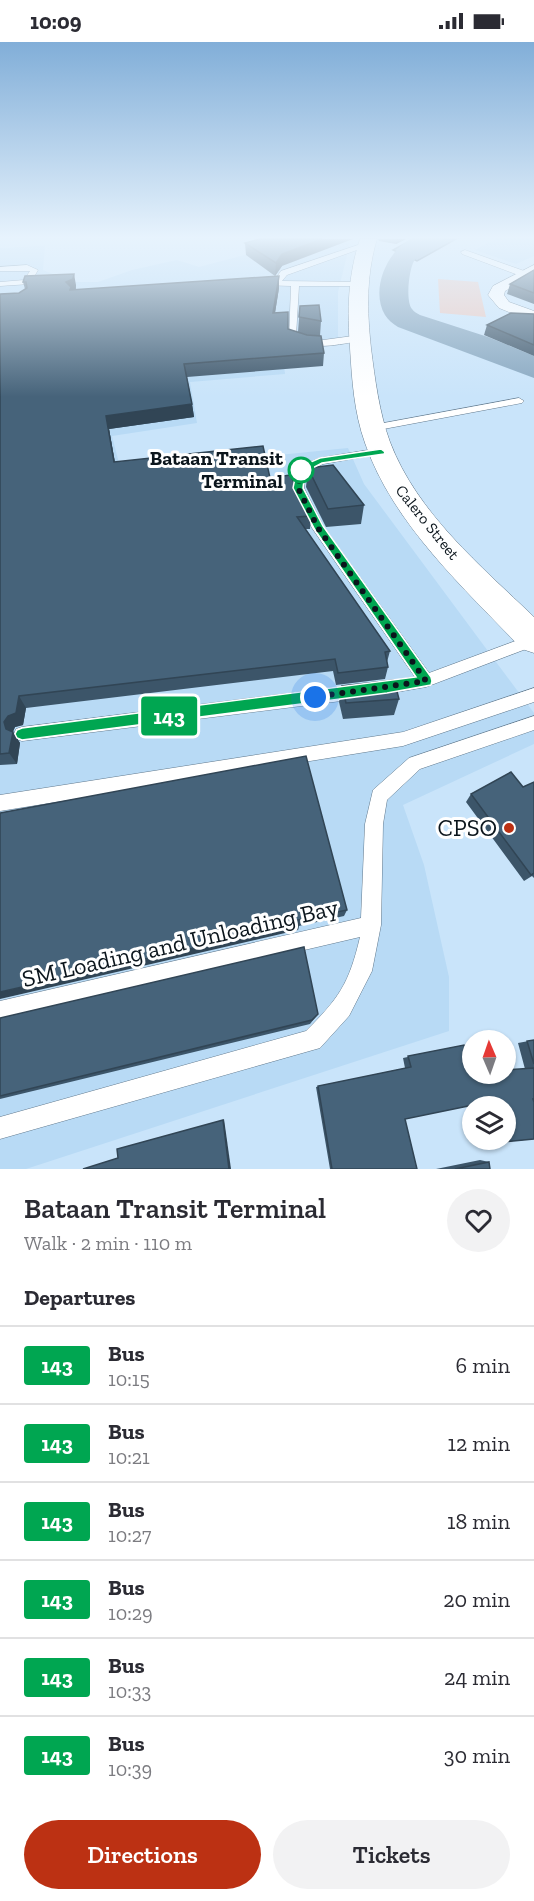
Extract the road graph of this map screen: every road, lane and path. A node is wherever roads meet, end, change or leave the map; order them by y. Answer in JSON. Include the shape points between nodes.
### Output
{"nodes":[{"id":1,"x":295,"y":292,"type":"edge"},
{"id":2,"x":358,"y":292,"type":"edge"},
{"id":3,"x":497,"y":292,"type":"edge"},
{"id":4,"x":534,"y":317,"type":"edge"},
{"id":5,"x":360,"y":338,"type":"junction"},
{"id":6,"x":519,"y":401,"type":"dead end"},
{"id":7,"x":377,"y":440,"type":"junction"},
{"id":8,"x":534,"y":640,"type":"edge"},
{"id":9,"x":426,"y":681,"type":"junction"},
{"id":10,"x":534,"y":696,"type":"edge"},
{"id":11,"x":534,"y":723,"type":"edge"},
{"id":12,"x":22,"y":734,"type":"dead end"},
{"id":13,"x":0,"y":803,"type":"edge"},
{"id":14,"x":371,"y":925,"type":"junction"},
{"id":15,"x":0,"y":1011,"type":"edge"},
{"id":16,"x":0,"y":1128,"type":"edge"}],
"edges":[{"from":1,"to":5,"type":"lane","via":[[292,337],[310,344]]},
{"from":2,"to":5,"type":"main road","name":"Calero Street"},
{"from":3,"to":4,"type":"street","via":[[504,305]]},
{"from":5,"to":7,"type":"main road","name":"Calero Street","via":[[363,376]]},
{"from":6,"to":7,"type":"lane"},
{"from":7,"to":8,"type":"main road","name":"Calero Street","via":[[395,482],[425,522]]},
{"from":7,"to":9,"type":"lane","via":[[301,470],[298,488],[318,528]]},
{"from":8,"to":9,"type":"lane"},
{"from":9,"to":12,"type":"lane"},
{"from":10,"to":13,"type":"lane","via":[[403,739]]},
{"from":11,"to":14,"type":"lane","via":[[415,763],[379,796]]},
{"from":14,"to":15,"type":"lane","name":"SM Loading and Unloading Bay"},
{"from":14,"to":16,"type":"lane","via":[[362,971],[342,1009],[312,1041]]}]}
